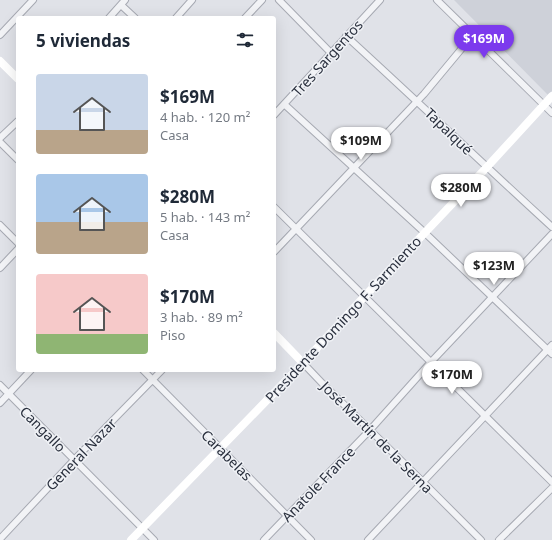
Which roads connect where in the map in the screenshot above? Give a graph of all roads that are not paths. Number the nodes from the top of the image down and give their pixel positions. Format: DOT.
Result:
graph roads {
  1 [pos="33,0"];
  2 [pos="192,0"];
  3 [pos="262,0"];
  4 [pos="279,0"];
  5 [pos="380,0"];
  6 [pos="437,0"];
  7 [pos="123,2"];
  8 [pos="18,16"];
  9 [pos="111,16"];
  10 [pos="134,16"];
  11 [pos="178,16"];
  12 [pos="247,16"];
  13 [pos="16,18"];
  14 [pos="0,35"];
  15 [pos="473,35"];
  16 [pos="346,36"];
  17 [pos="331,53"];
  18 [pos="0,61"];
  19 [pos="16,77"];
  20 [pos="552,96"];
  21 [pos="417,101"];
  22 [pos="284,104"];
  23 [pos="544,105"];
  24 [pos="276,113"];
  25 [pos="552,113"];
  26 [pos="16,123"];
  27 [pos="0,138"];
  28 [pos="0,142"];
  29 [pos="16,158"];
  30 [pos="354,167"];
  31 [pos="487,167"];
  32 [pos="276,209"];
  33 [pos="0,225"];
  34 [pos="552,227"];
  35 [pos="296,229"];
  36 [pos="424,232"];
  37 [pos="552,234"];
  38 [pos="16,241"];
  39 [pos="276,250"];
  40 [pos="16,251"];
  41 [pos="0,268"];
  42 [pos="364,297"];
  43 [pos="493,297"];
  44 [pos="276,335"];
  45 [pos="551,350"];
  46 [pos="431,362"];
  47 [pos="303,363"];
  48 [pos="29,372"];
  49 [pos="145,372"];
  50 [pos="160,372"];
  51 [pos="153,380"];
  52 [pos="0,385"];
  53 [pos="8,394"];
  54 [pos="0,403"];
  55 [pos="486,416"];
  56 [pos="370,430"];
  57 [pos="221,448"];
  58 [pos="74,460"];
  59 [pos="423,482"];
  60 [pos="552,482"];
  61 [pos="552,488"];
  62 [pos="287,515"];
  63 [pos="142,528"];
  64 [pos="0,539"];
  65 [pos="131,540"];
  66 [pos="154,540"];
  67 [pos="264,540"];
  68 [pos="311,540"];
  69 [pos="368,540"];
  70 [pos="481,540"];
  71 [pos="499,540"];
  1 -- 8 [label="street"];
  2 -- 11 [label="street"];
  3 -- 12 [label="street"];
  4 -- 17 [label="street"];
  5 -- 16 [label="street, Tres Sargentos"];
  6 -- 15 [label="street"];
  7 -- 9 [label="street"];
  7 -- 10 [label="street"];
  13 -- 14 [label="street"];
  15 -- 21 [label="street"];
  15 -- 23 [label="street"];
  16 -- 17 [label="street, Tres Sargentos"];
  16 -- 21 [label="street, Tapalqué"];
  17 -- 22 [label="street, Tres Sargentos"];
  18 -- 19 [label="street"];
  20 -- 23 [label="street, Presidente Domingo F. Sarmiento"];
  21 -- 30 [label="street"];
  21 -- 31 [label="street, Tapalqué"];
  22 -- 24 [label="street, Tres Sargentos"];
  22 -- 30 [label="street"];
  23 -- 25 [label="street"];
  23 -- 31 [label="street, Presidente Domingo F. Sarmiento"];
  26 -- 27 [label="street"];
  28 -- 29 [label="street"];
  30 -- 35 [label="street"];
  30 -- 36 [label="street"];
  31 -- 34 [label="street, Tapalqué"];
  31 -- 36 [label="street, Presidente Domingo F. Sarmiento"];
  32 -- 35 [label="street"];
  33 -- 38 [label="street"];
  35 -- 39 [label="street"];
  35 -- 42 [label="street"];
  36 -- 42 [label="street, Presidente Domingo F. Sarmiento"];
  36 -- 43 [label="street"];
  37 -- 43 [label="street, Anatole France"];
  40 -- 41 [label="street"];
  42 -- 46 [label="street"];
  42 -- 47 [label="street, Presidente Domingo F. Sarmiento"];
  43 -- 45 [label="street"];
  43 -- 46 [label="street, Anatole France"];
  44 -- 47 [label="street, José Martín de la Serna"];
  45 -- 55 [label="street"];
  46 -- 55 [label="street"];
  46 -- 56 [label="street, Anatole France"];
  47 -- 56 [label="street, José Martín de la Serna"];
  47 -- 57 [label="street, Presidente Domingo F. Sarmiento"];
  48 -- 53 [label="street"];
  49 -- 51 [label="street, Carabelas"];
  50 -- 51 [label="street, General Nazar"];
  51 -- 57 [label="street, Carabelas"];
  51 -- 58 [label="street, General Nazar"];
  52 -- 53 [label="street, Cangallo"];
  53 -- 54 [label="street"];
  53 -- 58 [label="street, Cangallo"];
  55 -- 59 [label="street"];
  55 -- 60 [label="street"];
  56 -- 59 [label="street, José Martín de la Serna"];
  56 -- 62 [label="street, Anatole France"];
  57 -- 62 [label="street, Carabelas"];
  57 -- 63 [label="street, Presidente Domingo F. Sarmiento"];
  58 -- 63 [label="street, Cangallo"];
  58 -- 64 [label="street, General Nazar"];
  59 -- 69 [label="street"];
  59 -- 70 [label="street, José Martín de la Serna"];
  61 -- 71 [label="street"];
  62 -- 67 [label="street, Anatole France"];
  62 -- 68 [label="street, Carabelas"];
  63 -- 65 [label="street, Presidente Domingo F. Sarmiento"];
  63 -- 66 [label="street, Cangallo"];
}
